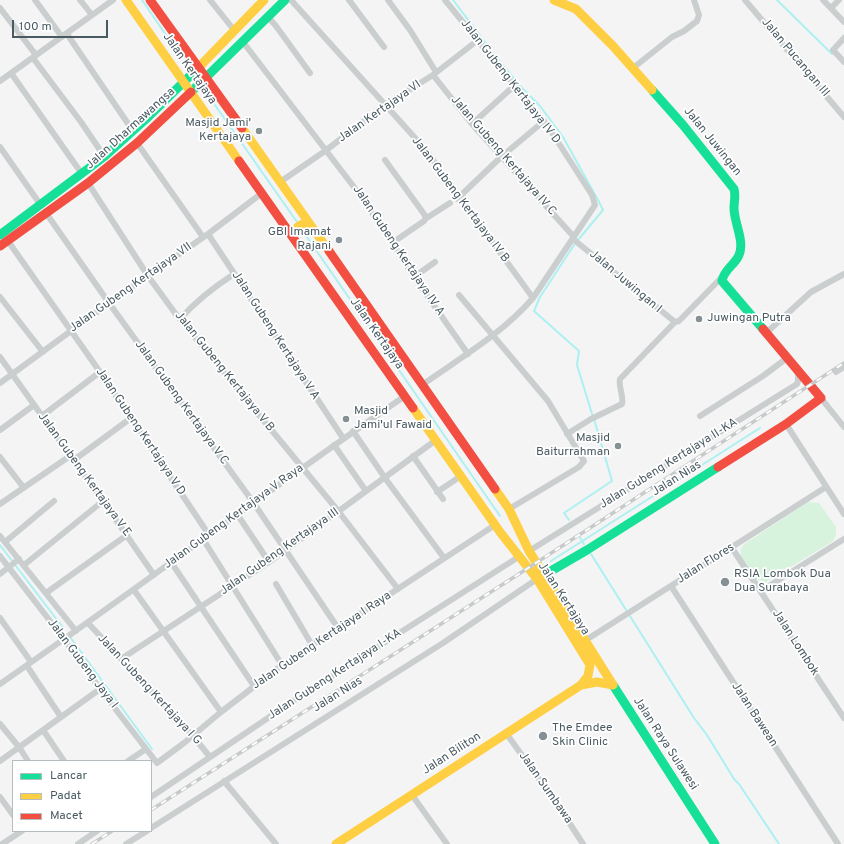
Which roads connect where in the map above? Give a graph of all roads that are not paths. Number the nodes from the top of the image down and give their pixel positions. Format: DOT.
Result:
graph roads {
  1 [pos="35,0"];
  2 [pos="80,0"];
  3 [pos="113,0"];
  4 [pos="126,0"];
  5 [pos="150,0"];
  6 [pos="210,0"];
  7 [pos="264,0"];
  8 [pos="285,0"];
  9 [pos="291,0"];
  10 [pos="349,0"];
  11 [pos="388,0"];
  12 [pos="445,0"];
  13 [pos="554,0"];
  14 [pos="694,0"];
  15 [pos="745,0"];
  16 [pos="823,0"];
  17 [pos="840,0"];
  18 [pos="0,8"];
  19 [pos="831,8"];
  20 [pos="92,16"];
  21 [pos="268,17"];
  22 [pos="844,22"];
  23 [pos="234,30"];
  24 [pos="65,35"];
  25 [pos="844,38"];
  26 [pos="478,40"];
  27 [pos="243,42"];
  28 [pos="384,47"];
  29 [pos="34,57"];
  30 [pos="844,62"];
  31 [pos="198,67"];
  32 [pos="633,68"];
  33 [pos="12,73"];
  34 [pos="310,73"];
  35 [pos="435,73"];
  36 [pos="1,79"];
  37 [pos="206,79"];
  38 [pos="184,82"];
  39 [pos="514,85"];
  40 [pos="191,92"];
  41 [pos="385,105"];
  42 [pos="844,117"];
  43 [pos="544,121"];
  44 [pos="472,124"];
  45 [pos="133,132"];
  46 [pos="137,143"];
  47 [pos="0,147"];
  48 [pos="325,151"];
  49 [pos="104,156"];
  50 [pos="501,157"];
  51 [pos="385,160"];
  52 [pos="82,174"];
  53 [pos="280,182"];
  54 [pos="88,183"];
  55 [pos="262,194"];
  56 [pos="458,198"];
  57 [pos="450,203"];
  58 [pos="40,204"];
  59 [pos="46,213"];
  60 [pos="425,219"];
  61 [pos="307,224"];
  62 [pos="1,231"];
  63 [pos="293,234"];
  64 [pos="205,235"];
  65 [pos="574,238"];
  66 [pos="8,241"];
  67 [pos="392,243"];
  68 [pos="0,246"];
  69 [pos="435,262"];
  70 [pos="234,274"];
  71 [pos="844,274"];
  72 [pos="148,276"];
  73 [pos="414,277"];
  74 [pos="722,277"];
  75 [pos="459,295"];
  76 [pos="0,297"];
  77 [pos="533,298"];
  78 [pos="109,303"];
  79 [pos="180,319"];
  80 [pos="677,322"];
  81 [pos="71,330"];
  82 [pos="765,334"];
  83 [pos="493,337"];
  84 [pos="43,352"];
  85 [pos="468,354"];
  86 [pos="0,357"];
  87 [pos="787,358"];
  88 [pos="844,367"];
  89 [pos="798,370"];
  90 [pos="100,372"];
  91 [pos="836,372"];
  92 [pos="13,374"];
  93 [pos="0,383"];
  94 [pos="422,385"];
  95 [pos="405,396"];
  96 [pos="821,398"];
  97 [pos="34,405"];
  98 [pos="42,416"];
  99 [pos="700,416"];
  100 [pos="131,418"];
  101 [pos="843,423"];
  102 [pos="786,424"];
  103 [pos="0,430"];
  104 [pos="354,431"];
  105 [pos="567,434"];
  106 [pos="343,438"];
  107 [pos="436,440"];
  108 [pos="334,445"];
  109 [pos="413,456"];
  110 [pos="0,457"];
  111 [pos="72,458"];
  112 [pos="302,468"];
  113 [pos="461,476"];
  114 [pos="385,478"];
  115 [pos="826,487"];
  116 [pos="24,488"];
  117 [pos="366,491"];
  118 [pos="438,492"];
  119 [pos="443,499"];
  120 [pos="54,501"];
  121 [pos="103,501"];
  122 [pos="253,502"];
  123 [pos="0,504"];
  124 [pos="511,508"];
  125 [pos="339,512"];
  126 [pos="237,514"];
  127 [pos="844,514"];
  128 [pos="515,521"];
  129 [pos="498,528"];
  130 [pos="209,534"];
  131 [pos="127,535"];
  132 [pos="0,536"];
  133 [pos="203,539"];
  134 [pos="844,539"];
  135 [pos="5,542"];
  136 [pos="732,548"];
  137 [pos="285,550"];
  138 [pos="530,551"];
  139 [pos="0,556"];
  140 [pos="520,556"];
  141 [pos="444,558"];
  142 [pos="171,562"];
  143 [pos="269,562"];
  144 [pos="14,564"];
  145 [pos="24,565"];
  146 [pos="0,574"];
  147 [pos="154,575"];
  148 [pos="540,577"];
  149 [pos="276,584"];
  150 [pos="233,586"];
  151 [pos="671,586"];
  152 [pos="398,589"];
  153 [pos="134,590"];
  154 [pos="761,591"];
  155 [pos="46,593"];
  156 [pos="200,607"];
  157 [pos="0,618"];
  158 [pos="88,623"];
  159 [pos="3,628"];
  160 [pos="338,628"];
  161 [pos="76,630"];
  162 [pos="164,631"];
  163 [pos="64,639"];
  164 [pos="586,640"];
  165 [pos="312,645"];
  166 [pos="121,660"];
  167 [pos="29,664"];
  168 [pos="282,665"];
  169 [pos="0,684"];
  170 [pos="581,685"];
  171 [pos="613,685"];
  172 [pos="254,686"];
  173 [pos="100,689"];
  174 [pos="221,712"];
  175 [pos="61,716"];
  176 [pos="844,718"];
  177 [pos="0,724"];
  178 [pos="44,730"];
  179 [pos="506,733"];
  180 [pos="193,736"];
  181 [pos="20,747"];
  182 [pos="146,749"];
  183 [pos="210,757"];
  184 [pos="27,760"];
  185 [pos="63,760"];
  186 [pos="130,760"];
  187 [pos="0,761"];
  188 [pos="155,761"];
  189 [pos="224,781"];
  190 [pos="412,795"];
  191 [pos="152,796"];
  192 [pos="0,797"];
  193 [pos="12,814"];
  194 [pos="152,827"];
  195 [pos="20,832"];
  196 [pos="96,832"];
  197 [pos="145,832"];
  198 [pos="2,844"];
  199 [pos="78,844"];
  200 [pos="126,844"];
  201 [pos="276,844"];
  202 [pos="336,844"];
  203 [pos="448,844"];
  204 [pos="583,844"];
  205 [pos="715,844"];
  206 [pos="838,844"];
  1 -- 24 [label="street"];
  2 -- 20 [label="street"];
  3 -- 20 [label="street"];
  4 -- 38 [label="main road, Jalan Kertajaya"];
  5 -- 31 [label="main road, Jalan Kertajaya"];
  6 -- 23 [label="street"];
  7 -- 23 [label="main road, Jalan Dharmawangsa"];
  8 -- 21 [label="main road, Jalan Dharmawangsa"];
  9 -- 41 [label="street, Jalan Gubeng Kertajaya IV B"];
  10 -- 28 [label="street"];
  11 -- 35 [label="street, Jalan Gubeng Kertajaya IV C"];
  12 -- 26 [label="street, Jalan Gubeng Kertajaya IV D"];
  13 -- 32 [label="main road, Jalan Juwingan"];
  14 -- 32 [label="street"];
  15 -- 42 [label="street, Jalan Pucangan III"];
  16 -- 19 [label="street"];
  17 -- 19 [label="street"];
  18 -- 29 [label="street"];
  19 -- 22 [label="street"];
  20 -- 24 [label="street"];
  21 -- 27 [label="main road, Jalan Dharmawangsa"];
  21 -- 34 [label="street"];
  23 -- 31 [label="main road, Jalan Dharmawangsa"];
  24 -- 29 [label="street"];
  24 -- 45 [label="street"];
  25 -- 30 [label="street"];
  26 -- 35 [label="street, Jalan Kertajaya VI"];
  26 -- 39 [label="street, Jalan Gubeng Kertajaya IV D"];
  27 -- 37 [label="main road, Jalan Dharmawangsa"];
  27 -- 48 [label="street, Jalan Gubeng Kertajaya IV A"];
  29 -- 33 [label="street"];
  29 -- 49 [label="street"];
  31 -- 37 [label="main road, Jalan Kertajaya"];
  31 -- 38 [label="main road, Jalan Dharmawangsa"];
  32 -- 74 [label="main road, Jalan Juwingan"];
  33 -- 36 [label="street"];
  33 -- 52 [label="street"];
  35 -- 41 [label="street, Jalan Kertajaya VI"];
  35 -- 44 [label="street, Jalan Gubeng Kertajaya IV C"];
  37 -- 40 [label="main road, Jalan Dharmawangsa"];
  37 -- 53 [label="main road, Jalan Kertajaya"];
  38 -- 40 [label="main road, Jalan Kertajaya"];
  38 -- 45 [label="main road, Jalan Dharmawangsa"];
  39 -- 43 [label="street, Jalan Gubeng Kertajaya IV D"];
  39 -- 44 [label="street"];
  40 -- 46 [label="main road, Jalan Dharmawangsa"];
  40 -- 55 [label="main road, Jalan Kertajaya"];
  41 -- 48 [label="street, Jalan Kertajaya VI"];
  41 -- 56 [label="street, Jalan Gubeng Kertajaya IV B"];
  43 -- 50 [label="street"];
  43 -- 65 [label="street, Jalan Gubeng Kertajaya IV D"];
  44 -- 50 [label="street, Jalan Gubeng Kertajaya IV C"];
  45 -- 49 [label="main road, Jalan Dharmawangsa"];
  46 -- 54 [label="main road, Jalan Dharmawangsa"];
  46 -- 64 [label="street, Jalan Gubeng Kertajaya V A"];
  47 -- 58 [label="street"];
  48 -- 53 [label="street, Jalan Kertajaya VI"];
  48 -- 67 [label="street, Jalan Gubeng Kertajaya IV A"];
  49 -- 52 [label="main road, Jalan Dharmawangsa"];
  50 -- 56 [label="street"];
  50 -- 65 [label="street, Jalan Gubeng Kertajaya IV C"];
  51 -- 60 [label="street"];
  52 -- 58 [label="main road, Jalan Dharmawangsa"];
  53 -- 61 [label="main road, Jalan Kertajaya"];
  54 -- 59 [label="main road, Jalan Dharmawangsa"];
  54 -- 72 [label="street, Jalan Gubeng Kertajaya V B"];
  55 -- 63 [label="main road, Jalan Kertajaya"];
  55 -- 64 [label="street, Jalan Gubeng Kertajaya VII"];
  56 -- 77 [label="street, Jalan Gubeng Kertajaya IV B"];
  57 -- 60 [label="street"];
  58 -- 62 [label="main road, Jalan Dharmawangsa"];
  59 -- 66 [label="main road, Jalan Dharmawangsa"];
  59 -- 78 [label="street, Jalan Gubeng Kertajaya V C"];
  60 -- 67 [label="street"];
  61 -- 63 [label="main road"];
  61 -- 94 [label="main road, Jalan Kertajaya"];
  63 -- 95 [label="main road, Jalan Kertajaya"];
  64 -- 70 [label="street, Jalan Gubeng Kertajaya V A"];
  64 -- 72 [label="street, Jalan Gubeng Kertajaya VII"];
  65 -- 77 [label="street"];
  65 -- 80 [label="street, Jalan Juwingan I"];
  66 -- 68 [label="main road, Jalan Dharmawangsa"];
  66 -- 81 [label="street, Jalan Gubeng Kertajaya V D"];
  67 -- 73 [label="street, Jalan Gubeng Kertajaya IV A"];
  69 -- 73 [label="street"];
  70 -- 79 [label="street"];
  70 -- 106 [label="street, Jalan Gubeng Kertajaya V A"];
  71 -- 82 [label="street"];
  72 -- 78 [label="street, Jalan Gubeng Kertajaya VII"];
  72 -- 79 [label="street, Jalan Gubeng Kertajaya V B"];
  73 -- 85 [label="street, Jalan Gubeng Kertajaya IV A"];
  74 -- 80 [label="street"];
  74 -- 82 [label="main road"];
  75 -- 83 [label="street"];
  76 -- 84 [label="street"];
  77 -- 83 [label="street"];
  78 -- 81 [label="street, Jalan Gubeng Kertajaya VII"];
  78 -- 122 [label="street, Jalan Gubeng Kertajaya V C"];
  79 -- 112 [label="street, Jalan Gubeng Kertajaya V B"];
  80 -- 105 [label="street"];
  81 -- 84 [label="street, Jalan Gubeng Kertajaya VII"];
  81 -- 90 [label="street, Jalan Gubeng Kertajaya V D"];
  82 -- 87 [label="main road"];
  83 -- 85 [label="street"];
  83 -- 105 [label="street"];
  84 -- 92 [label="street, Jalan Gubeng Kertajaya VII"];
  85 -- 94 [label="street"];
  86 -- 92 [label="street, Jalan Gubeng Kertajaya V E"];
  87 -- 89 [label="main road"];
  87 -- 99 [label="street"];
  88 -- 91 [label="street"];
  89 -- 96 [label="main road"];
  89 -- 138 [label="street, Jalan Gubeng Kertajaya II-KA"];
  90 -- 98 [label="street"];
  90 -- 100 [label="street, Jalan Gubeng Kertajaya V D"];
  92 -- 93 [label="street, Jalan Gubeng Kertajaya VII"];
  92 -- 97 [label="street, Jalan Gubeng Kertajaya V E"];
  94 -- 124 [label="main road, Jalan Kertajaya"];
  95 -- 104 [label="street, Jalan Gubeng Kertajaya V Raya"];
  95 -- 107 [label="main road, Jalan Kertajaya"];
  96 -- 101 [label="street"];
  96 -- 102 [label="main road, Jalan Nias"];
  97 -- 98 [label="street, Jalan Gubeng Kertajaya V E"];
  97 -- 103 [label="street"];
  98 -- 111 [label="street, Jalan Gubeng Kertajaya V E"];
  100 -- 111 [label="street"];
  100 -- 130 [label="street, Jalan Gubeng Kertajaya V D"];
  102 -- 115 [label="street"];
  102 -- 148 [label="main road, Jalan Nias"];
  104 -- 106 [label="street, Jalan Gubeng Kertajaya V Raya"];
  104 -- 114 [label="street"];
  105 -- 124 [label="street"];
  106 -- 108 [label="street, Jalan Gubeng Kertajaya V Raya"];
  107 -- 109 [label="street, Jalan Gubeng Kertajaya III"];
  107 -- 113 [label="main road, Jalan Kertajaya"];
  108 -- 112 [label="street, Jalan Gubeng Kertajaya V Raya"];
  108 -- 117 [label="street"];
  109 -- 114 [label="street, Jalan Gubeng Kertajaya III"];
  109 -- 118 [label="street"];
  110 -- 116 [label="street"];
  111 -- 116 [label="street"];
  111 -- 121 [label="street, Jalan Gubeng Kertajaya V E"];
  112 -- 122 [label="street, Jalan Gubeng Kertajaya V Raya"];
  112 -- 125 [label="street, Jalan Gubeng Kertajaya V B"];
  113 -- 118 [label="street"];
  113 -- 129 [label="main road, Jalan Kertajaya"];
  114 -- 117 [label="street, Jalan Gubeng Kertajaya III"];
  114 -- 141 [label="street"];
  115 -- 127 [label="street"];
  115 -- 136 [label="street, Jalan Flores"];
  116 -- 123 [label="street"];
  117 -- 125 [label="street, Jalan Gubeng Kertajaya III"];
  118 -- 119 [label="street"];
  120 -- 135 [label="street"];
  121 -- 131 [label="street, Jalan Gubeng Kertajaya V E"];
  121 -- 145 [label="street"];
  122 -- 126 [label="street, Jalan Gubeng Kertajaya V Raya"];
  122 -- 137 [label="street, Jalan Gubeng Kertajaya V C"];
  124 -- 128 [label="main road, Jalan Kertajaya"];
  125 -- 137 [label="street, Jalan Gubeng Kertajaya III"];
  125 -- 152 [label="street, Jalan Gubeng Kertajaya V B"];
  126 -- 130 [label="street, Jalan Gubeng Kertajaya V Raya"];
  126 -- 143 [label="street"];
  128 -- 129 [label="main road"];
  128 -- 138 [label="main road, Jalan Kertajaya"];
  129 -- 140 [label="main road, Jalan Kertajaya"];
  129 -- 141 [label="street, Jalan Gubeng Kertajaya I Raya"];
  130 -- 133 [label="street, Jalan Gubeng Kertajaya V Raya"];
  131 -- 147 [label="street, Jalan Gubeng Kertajaya V E"];
  131 -- 155 [label="street"];
  132 -- 135 [label="street"];
  133 -- 142 [label="street, Jalan Gubeng Kertajaya V Raya"];
  133 -- 150 [label="street"];
  134 -- 154 [label="street"];
  135 -- 144 [label="street"];
  136 -- 151 [label="street, Jalan Flores"];
  136 -- 154 [label="street, Jalan Lombok"];
  137 -- 143 [label="street, Jalan Gubeng Kertajaya III"];
  137 -- 160 [label="street, Jalan Gubeng Kertajaya V C"];
  138 -- 148 [label="main road, Jalan Kertajaya"];
  139 -- 144 [label="street"];
  140 -- 148 [label="main road, Jalan Kertajaya"];
  140 -- 183 [label="street, Jalan Gubeng Kertajaya I-KA"];
  141 -- 152 [label="street, Jalan Gubeng Kertajaya I Raya"];
  142 -- 147 [label="street, Jalan Gubeng Kertajaya V Raya"];
  142 -- 156 [label="street"];
  143 -- 150 [label="street, Jalan Gubeng Kertajaya III"];
  144 -- 145 [label="street"];
  144 -- 146 [label="street"];
  144 -- 163 [label="street, Jalan Gubeng Jaya I"];
  145 -- 155 [label="street"];
  147 -- 153 [label="street, Jalan Gubeng Kertajaya V Raya"];
  148 -- 164 [label="main road, Jalan Kertajaya"];
  148 -- 170 [label="main road, Jalan Kertajaya"];
  148 -- 189 [label="street, Jalan Nias"];
  149 -- 165 [label="street"];
  150 -- 156 [label="street, Jalan Gubeng Kertajaya III"];
  150 -- 168 [label="street"];
  151 -- 164 [label="street, Jalan Flores"];
  151 -- 206 [label="street, Jalan Bawean"];
  152 -- 160 [label="street, Jalan Gubeng Kertajaya I Raya"];
  153 -- 158 [label="street, Jalan Gubeng Kertajaya V Raya"];
  153 -- 162 [label="street"];
  154 -- 176 [label="street, Jalan Lombok"];
  155 -- 161 [label="street"];
  156 -- 162 [label="street, Jalan Gubeng Kertajaya III"];
  156 -- 172 [label="street"];
  157 -- 159 [label="street"];
  158 -- 161 [label="street, Jalan Gubeng Kertajaya V Raya"];
  158 -- 166 [label="street, Jalan Gubeng Kertajaya I G"];
  159 -- 167 [label="street"];
  160 -- 165 [label="street, Jalan Gubeng Kertajaya I Raya"];
  161 -- 163 [label="street, Jalan Gubeng Kertajaya V Raya"];
  162 -- 166 [label="street, Jalan Gubeng Kertajaya III"];
  162 -- 174 [label="street"];
  163 -- 167 [label="street, Jalan Gubeng Kertajaya V Raya"];
  163 -- 173 [label="street, Jalan Gubeng Jaya I"];
  164 -- 171 [label="main road, Jalan Kertajaya"];
  165 -- 168 [label="street, Jalan Gubeng Kertajaya I Raya"];
  166 -- 180 [label="street, Jalan Gubeng Kertajaya I G"];
  167 -- 169 [label="street, Jalan Gubeng Kertajaya V Raya"];
  167 -- 175 [label="street"];
  168 -- 172 [label="street, Jalan Gubeng Kertajaya I Raya"];
  170 -- 171 [label="main road"];
  170 -- 179 [label="main road, Jalan Biliton"];
  171 -- 205 [label="main road, Jalan Raya Sulawesi"];
  172 -- 174 [label="street, Jalan Gubeng Kertajaya I Raya"];
  173 -- 175 [label="street"];
  173 -- 182 [label="street, Jalan Gubeng Jaya I"];
  174 -- 180 [label="street, Jalan Gubeng Kertajaya I Raya"];
  175 -- 178 [label="street"];
  177 -- 181 [label="street"];
  178 -- 181 [label="street"];
  178 -- 185 [label="street"];
  179 -- 190 [label="main road, Jalan Biliton"];
  179 -- 204 [label="street, Jalan Sumbawa"];
  180 -- 183 [label="street, Jalan Gubeng Kertajaya I G"];
  180 -- 188 [label="street, Jalan Gubeng Kertajaya I Raya"];
  181 -- 184 [label="street"];
  181 -- 187 [label="street"];
  182 -- 186 [label="street"];
  182 -- 188 [label="street, Jalan Gubeng Jaya I"];
  183 -- 191 [label="street, Jalan Gubeng Kertajaya I-KA"];
  189 -- 194 [label="street, Jalan Nias"];
  189 -- 201 [label="street"];
  190 -- 202 [label="main road, Jalan Biliton"];
  190 -- 203 [label="street"];
  192 -- 193 [label="street"];
  195 -- 198 [label="street"];
  196 -- 199 [label="street"];
  197 -- 200 [label="street"];
}
